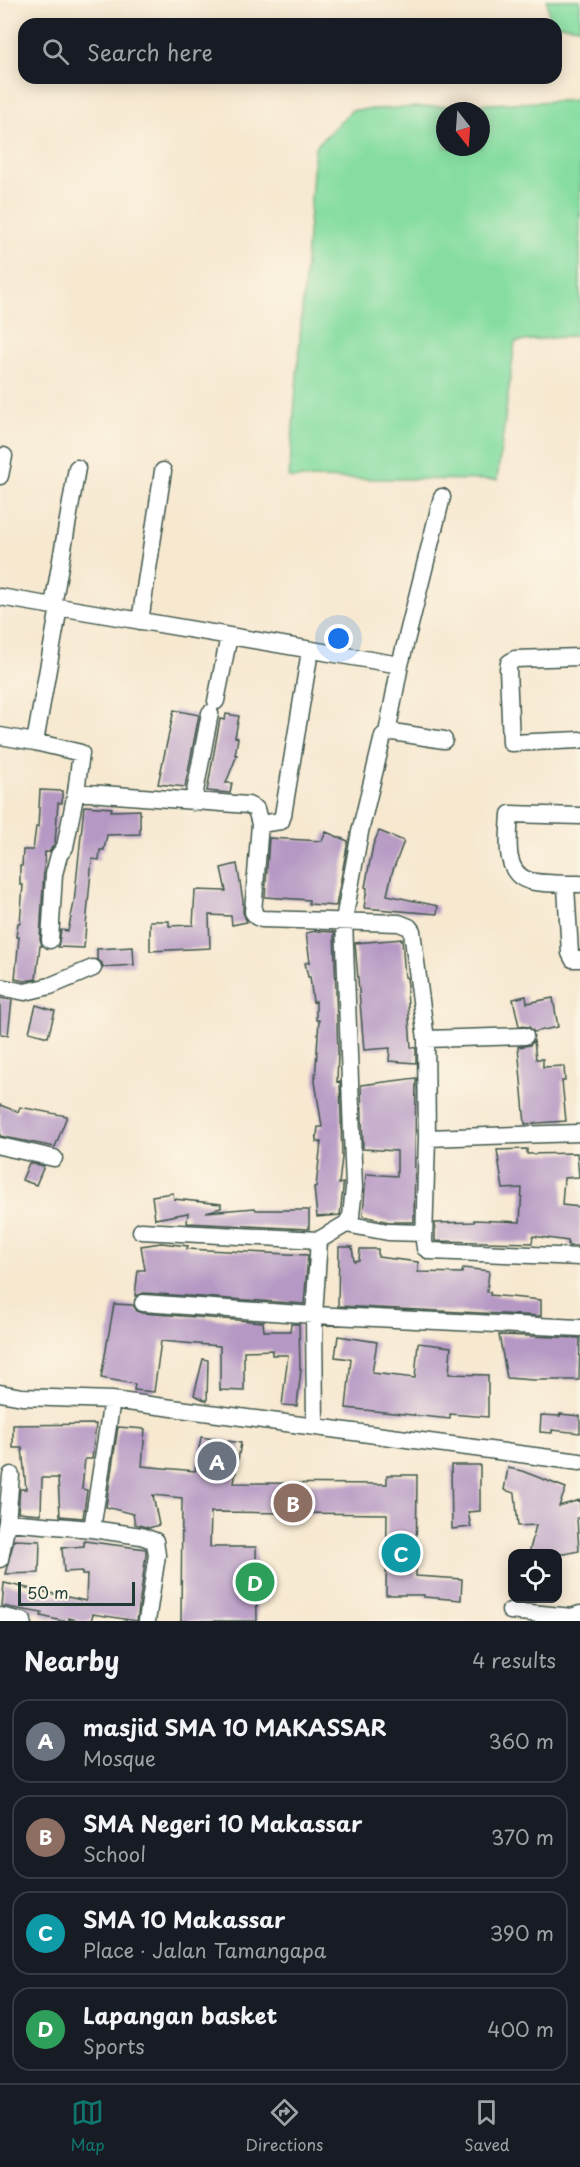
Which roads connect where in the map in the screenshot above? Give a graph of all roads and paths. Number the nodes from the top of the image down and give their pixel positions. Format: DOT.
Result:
graph roads {
  1 [pos="4,456"];
  2 [pos="77,468"];
  3 [pos="163,471"];
  4 [pos="0,476"];
  5 [pos="442,497"];
  6 [pos="0,597"];
  7 [pos="56,607"];
  8 [pos="140,621"];
  9 [pos="229,636"];
  10 [pos="310,651"];
  11 [pos="580,657"];
  12 [pos="400,665"];
  13 [pos="387,733"];
  14 [pos="0,736"];
  15 [pos="444,740"];
  16 [pos="580,740"];
  17 [pos="35,742"];
  18 [pos="76,792"];
  19 [pos="193,802"];
  20 [pos="580,816"];
  21 [pos="260,824"];
  22 [pos="574,884"];
  23 [pos="344,920"];
  24 [pos="50,940"];
  25 [pos="580,959"];
  26 [pos="93,968"];
  27 [pos="0,987"];
  28 [pos="525,1036"];
  29 [pos="426,1039"];
  30 [pos="580,1133"];
  31 [pos="427,1138"];
  32 [pos="0,1146"];
  33 [pos="54,1158"];
  34 [pos="346,1224"];
  35 [pos="141,1231"];
  36 [pos="424,1233"];
  37 [pos="319,1240"];
  38 [pos="580,1257"];
  39 [pos="143,1303"];
  40 [pos="314,1315"];
  41 [pos="580,1328"];
  42 [pos="0,1393"];
  43 [pos="112,1400"];
  44 [pos="315,1427"];
  45 [pos="580,1462"];
  46 [pos="11,1475"];
  47 [pos="7,1522"];
  48 [pos="92,1529"];
  49 [pos="0,1559"];
  50 [pos="510,1611"];
  51 [pos="580,1614"];
  52 [pos="0,1616"];
  53 [pos="22,1621"];
  54 [pos="147,1621"];
  1 -- 4 [label="street"];
  2 -- 7 [label="street"];
  3 -- 8 [label="street"];
  5 -- 12 [label="street"];
  6 -- 7 [label="street"];
  7 -- 8 [label="street"];
  7 -- 17 [label="street"];
  8 -- 9 [label="street"];
  9 -- 10 [label="street"];
  9 -- 19 [label="street"];
  10 -- 12 [label="street"];
  10 -- 21 [label="street"];
  11 -- 16 [label="street"];
  12 -- 13 [label="street"];
  13 -- 15 [label="street"];
  13 -- 23 [label="street"];
  14 -- 17 [label="street"];
  17 -- 18 [label="street"];
  18 -- 19 [label="street"];
  18 -- 24 [label="street"];
  19 -- 21 [label="street"];
  20 -- 22 [label="street"];
  21 -- 23 [label="street"];
  22 -- 25 [label="street"];
  23 -- 29 [label="street"];
  23 -- 34 [label="street"];
  26 -- 27 [label="street"];
  28 -- 29 [label="street"];
  29 -- 31 [label="street"];
  30 -- 31 [label="street"];
  31 -- 36 [label="street"];
  32 -- 33 [label="street"];
  34 -- 36 [label="street"];
  34 -- 37 [label="street"];
  35 -- 37 [label="street"];
  36 -- 38 [label="street"];
  37 -- 40 [label="street"];
  39 -- 40 [label="street"];
  40 -- 41 [label="street"];
  40 -- 44 [label="street"];
  42 -- 43 [label="street"];
  43 -- 44 [label="street"];
  43 -- 48 [label="street"];
  44 -- 45 [label="street"];
  46 -- 47 [label="street"];
  47 -- 48 [label="street"];
  47 -- 49 [label="street"];
  48 -- 54 [label="street"];
  50 -- 51 [label="street"];
  52 -- 53 [label="street"];
}
